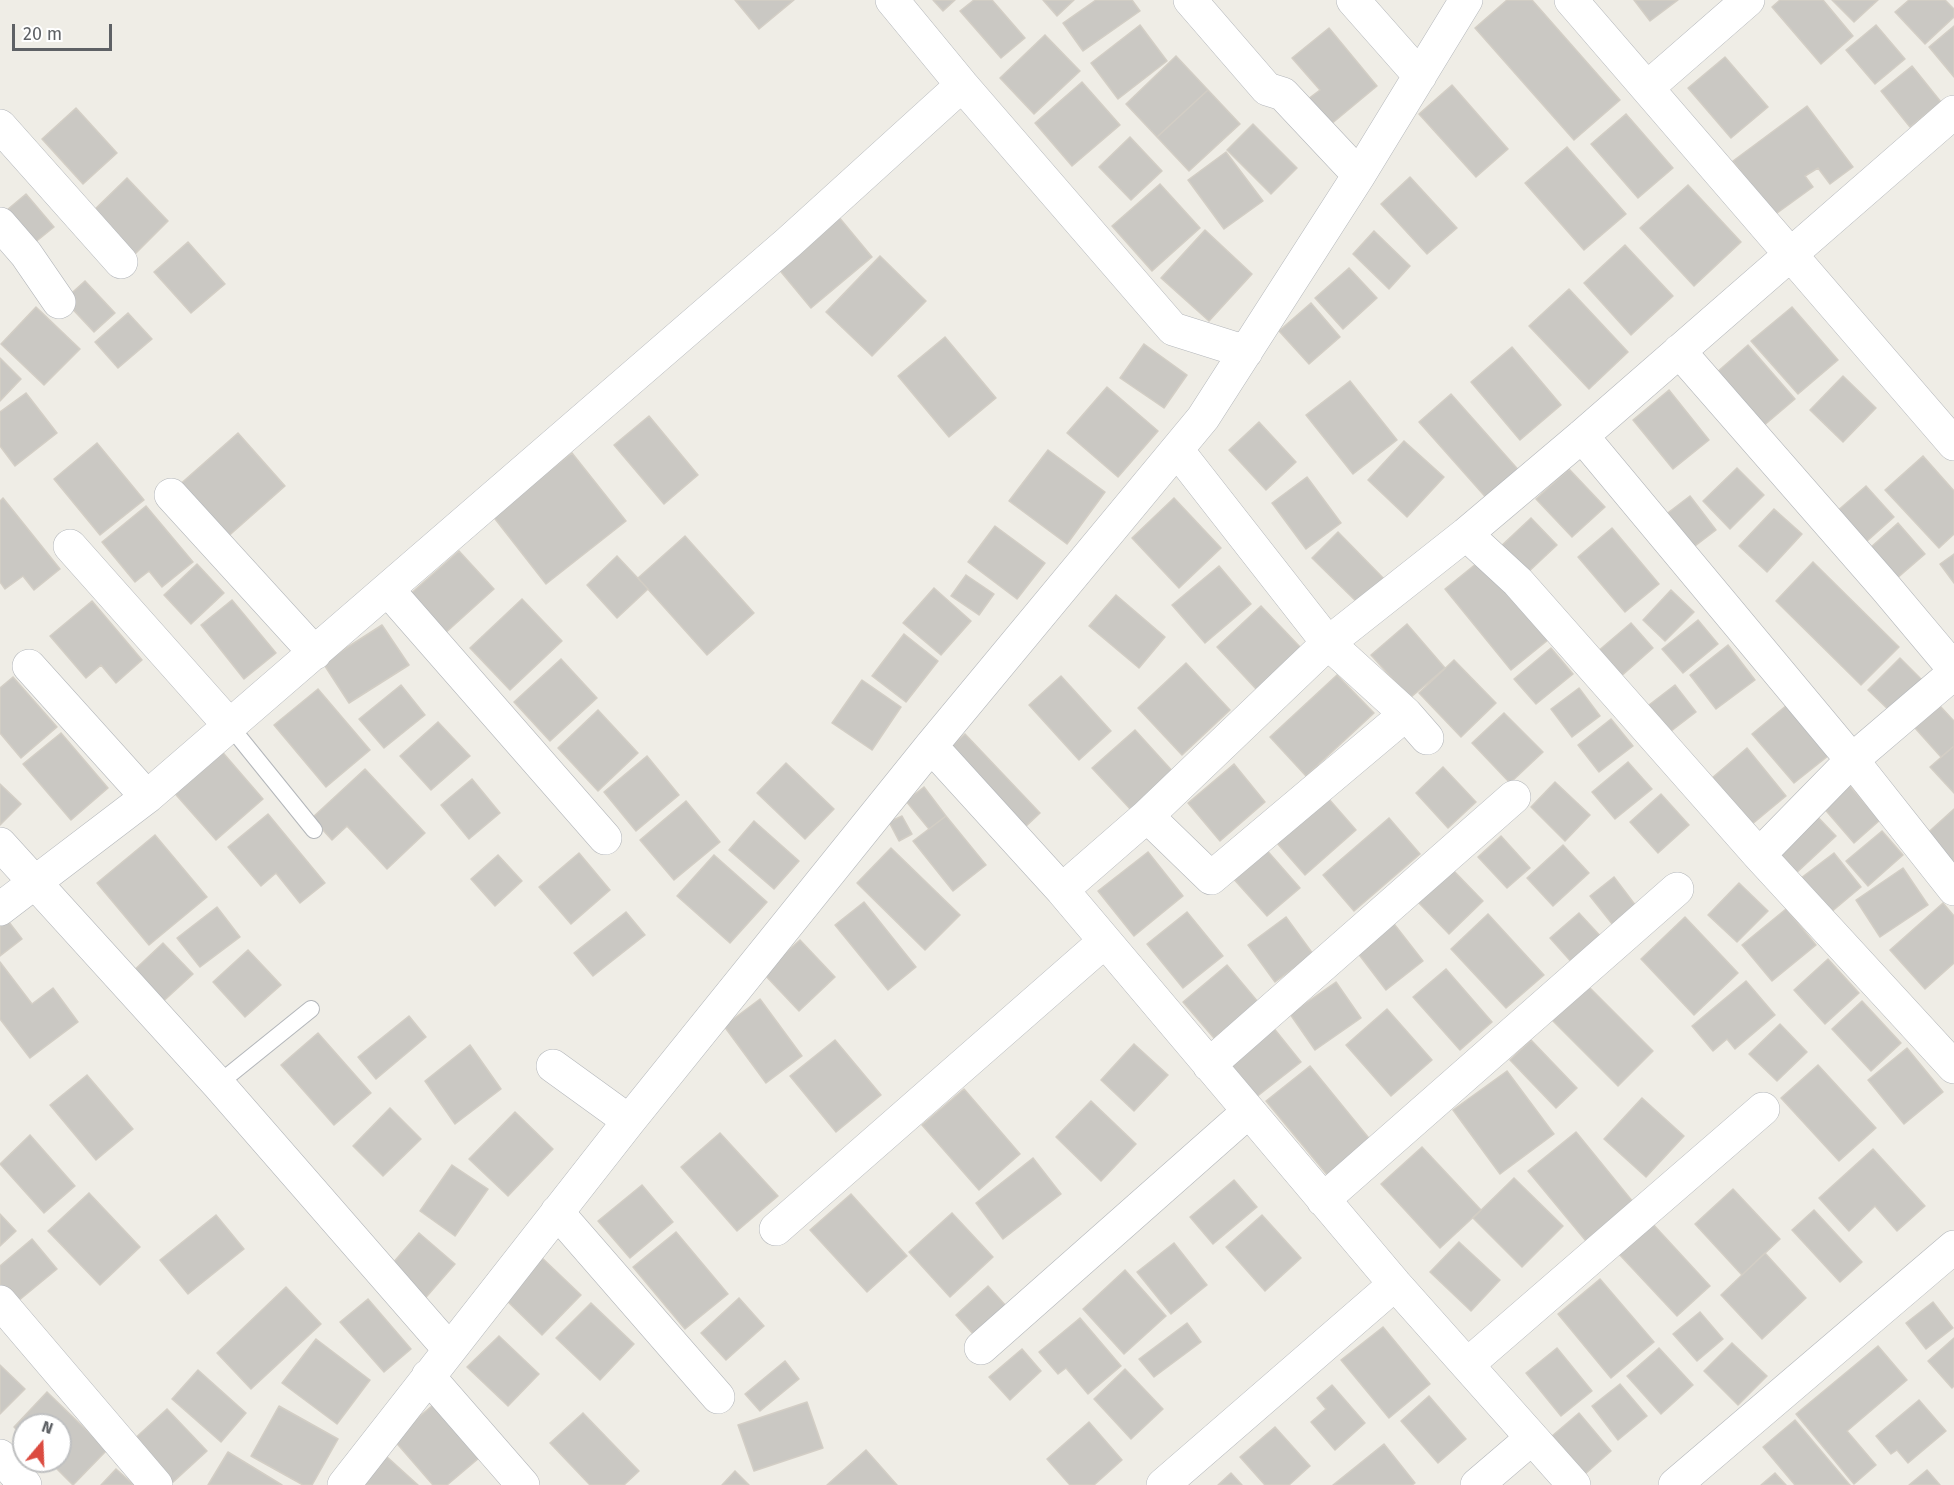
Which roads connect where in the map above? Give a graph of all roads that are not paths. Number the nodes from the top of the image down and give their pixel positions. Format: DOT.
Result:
graph roads {
  1 [pos="892,0"];
  2 [pos="1190,0"];
  3 [pos="1353,0"];
  4 [pos="1466,0"];
  5 [pos="1570,0"];
  6 [pos="1748,0"];
  7 [pos="1420,76"];
  8 [pos="962,85"];
  9 [pos="1647,88"];
  10 [pos="1954,112"];
  11 [pos="0,126"];
  12 [pos="1359,176"];
  13 [pos="0,224"];
  14 [pos="1791,253"];
  15 [pos="121,262"];
  16 [pos="59,302"];
  17 [pos="1679,351"];
  18 [pos="1246,352"];
  19 [pos="1582,436"];
  20 [pos="1954,444"];
  21 [pos="1177,450"];
  22 [pos="171,495"];
  23 [pos="1466,534"];
  24 [pos="70,546"];
  25 [pos="388,590"];
  26 [pos="1328,643"];
  27 [pos="315,653"];
  28 [pos="29,666"];
  29 [pos="1954,671"];
  30 [pos="230,726"];
  31 [pos="931,746"];
  32 [pos="1852,760"];
  33 [pos="1514,796"];
  34 [pos="147,797"];
  35 [pos="1148,816"];
  36 [pos="314,830"];
  37 [pos="605,838"];
  38 [pos="0,844"];
  39 [pos="1759,855"];
  40 [pos="34,883"];
  41 [pos="1677,889"];
  42 [pos="1954,889"];
  43 [pos="1062,890"];
  44 [pos="0,909"];
  45 [pos="1105,941"];
  46 [pos="311,1010"];
  47 [pos="1209,1065"];
  48 [pos="553,1066"];
  49 [pos="1954,1067"];
  50 [pos="218,1084"];
  51 [pos="1763,1109"];
  52 [pos="1248,1112"];
  53 [pos="629,1121"];
  54 [pos="1323,1200"];
  55 [pos="557,1212"];
  56 [pos="776,1229"];
  57 [pos="1954,1247"];
  58 [pos="1395,1284"];
  59 [pos="0,1302"];
  60 [pos="981,1348"];
  61 [pos="449,1349"];
  62 [pos="1467,1365"];
  63 [pos="428,1376"];
  64 [pos="718,1397"];
  65 [pos="1532,1438"];
  66 [pos="0,1456"];
  67 [pos="25,1485"];
  68 [pos="156,1485"];
  69 [pos="344,1485"];
  70 [pos="523,1485"];
  71 [pos="1163,1485"];
  72 [pos="1477,1485"];
  73 [pos="1574,1485"];
  74 [pos="1675,1485"];
  1 -- 8 [label="street"];
  2 -- 12 [label="street"];
  3 -- 7 [label="street"];
  4 -- 7 [label="street"];
  5 -- 9 [label="street"];
  6 -- 9 [label="street"];
  7 -- 12 [label="street"];
  8 -- 18 [label="street"];
  8 -- 25 [label="street"];
  9 -- 14 [label="street"];
  10 -- 14 [label="street"];
  11 -- 15 [label="street"];
  12 -- 18 [label="street"];
  13 -- 16 [label="street"];
  14 -- 17 [label="street"];
  14 -- 20 [label="street"];
  17 -- 19 [label="street"];
  17 -- 29 [label="street"];
  18 -- 21 [label="street"];
  19 -- 23 [label="street"];
  19 -- 32 [label="street"];
  21 -- 26 [label="street"];
  21 -- 31 [label="street"];
  22 -- 27 [label="street"];
  23 -- 26 [label="street"];
  23 -- 39 [label="street"];
  24 -- 30 [label="street"];
  25 -- 27 [label="street"];
  25 -- 37 [label="street"];
  26 -- 35 [label="street"];
  26 -- 35 [label="street"];
  27 -- 30 [label="street"];
  28 -- 34 [label="street"];
  29 -- 32 [label="street"];
  30 -- 34 [label="street"];
  30 -- 36 [label="lane"];
  31 -- 43 [label="street"];
  31 -- 53 [label="street"];
  32 -- 39 [label="street"];
  32 -- 42 [label="street"];
  33 -- 47 [label="street"];
  34 -- 40 [label="street"];
  35 -- 43 [label="street"];
  38 -- 40 [label="street"];
  39 -- 49 [label="street"];
  40 -- 44 [label="street"];
  40 -- 50 [label="street"];
  41 -- 54 [label="street"];
  43 -- 45 [label="street"];
  45 -- 47 [label="street"];
  45 -- 56 [label="street"];
  46 -- 50 [label="lane"];
  47 -- 52 [label="street"];
  48 -- 53 [label="street"];
  50 -- 61 [label="street"];
  51 -- 62 [label="street"];
  52 -- 54 [label="street"];
  52 -- 60 [label="street"];
  53 -- 55 [label="street"];
  54 -- 58 [label="street"];
  55 -- 61 [label="street"];
  55 -- 64 [label="street"];
  57 -- 74 [label="street"];
  58 -- 62 [label="street"];
  58 -- 71 [label="street"];
  59 -- 68 [label="street"];
  61 -- 63 [label="street"];
  62 -- 65 [label="street"];
  63 -- 69 [label="street"];
  63 -- 70 [label="street"];
  65 -- 72 [label="street"];
  65 -- 73 [label="street"];
  66 -- 67 [label="street"];
}
